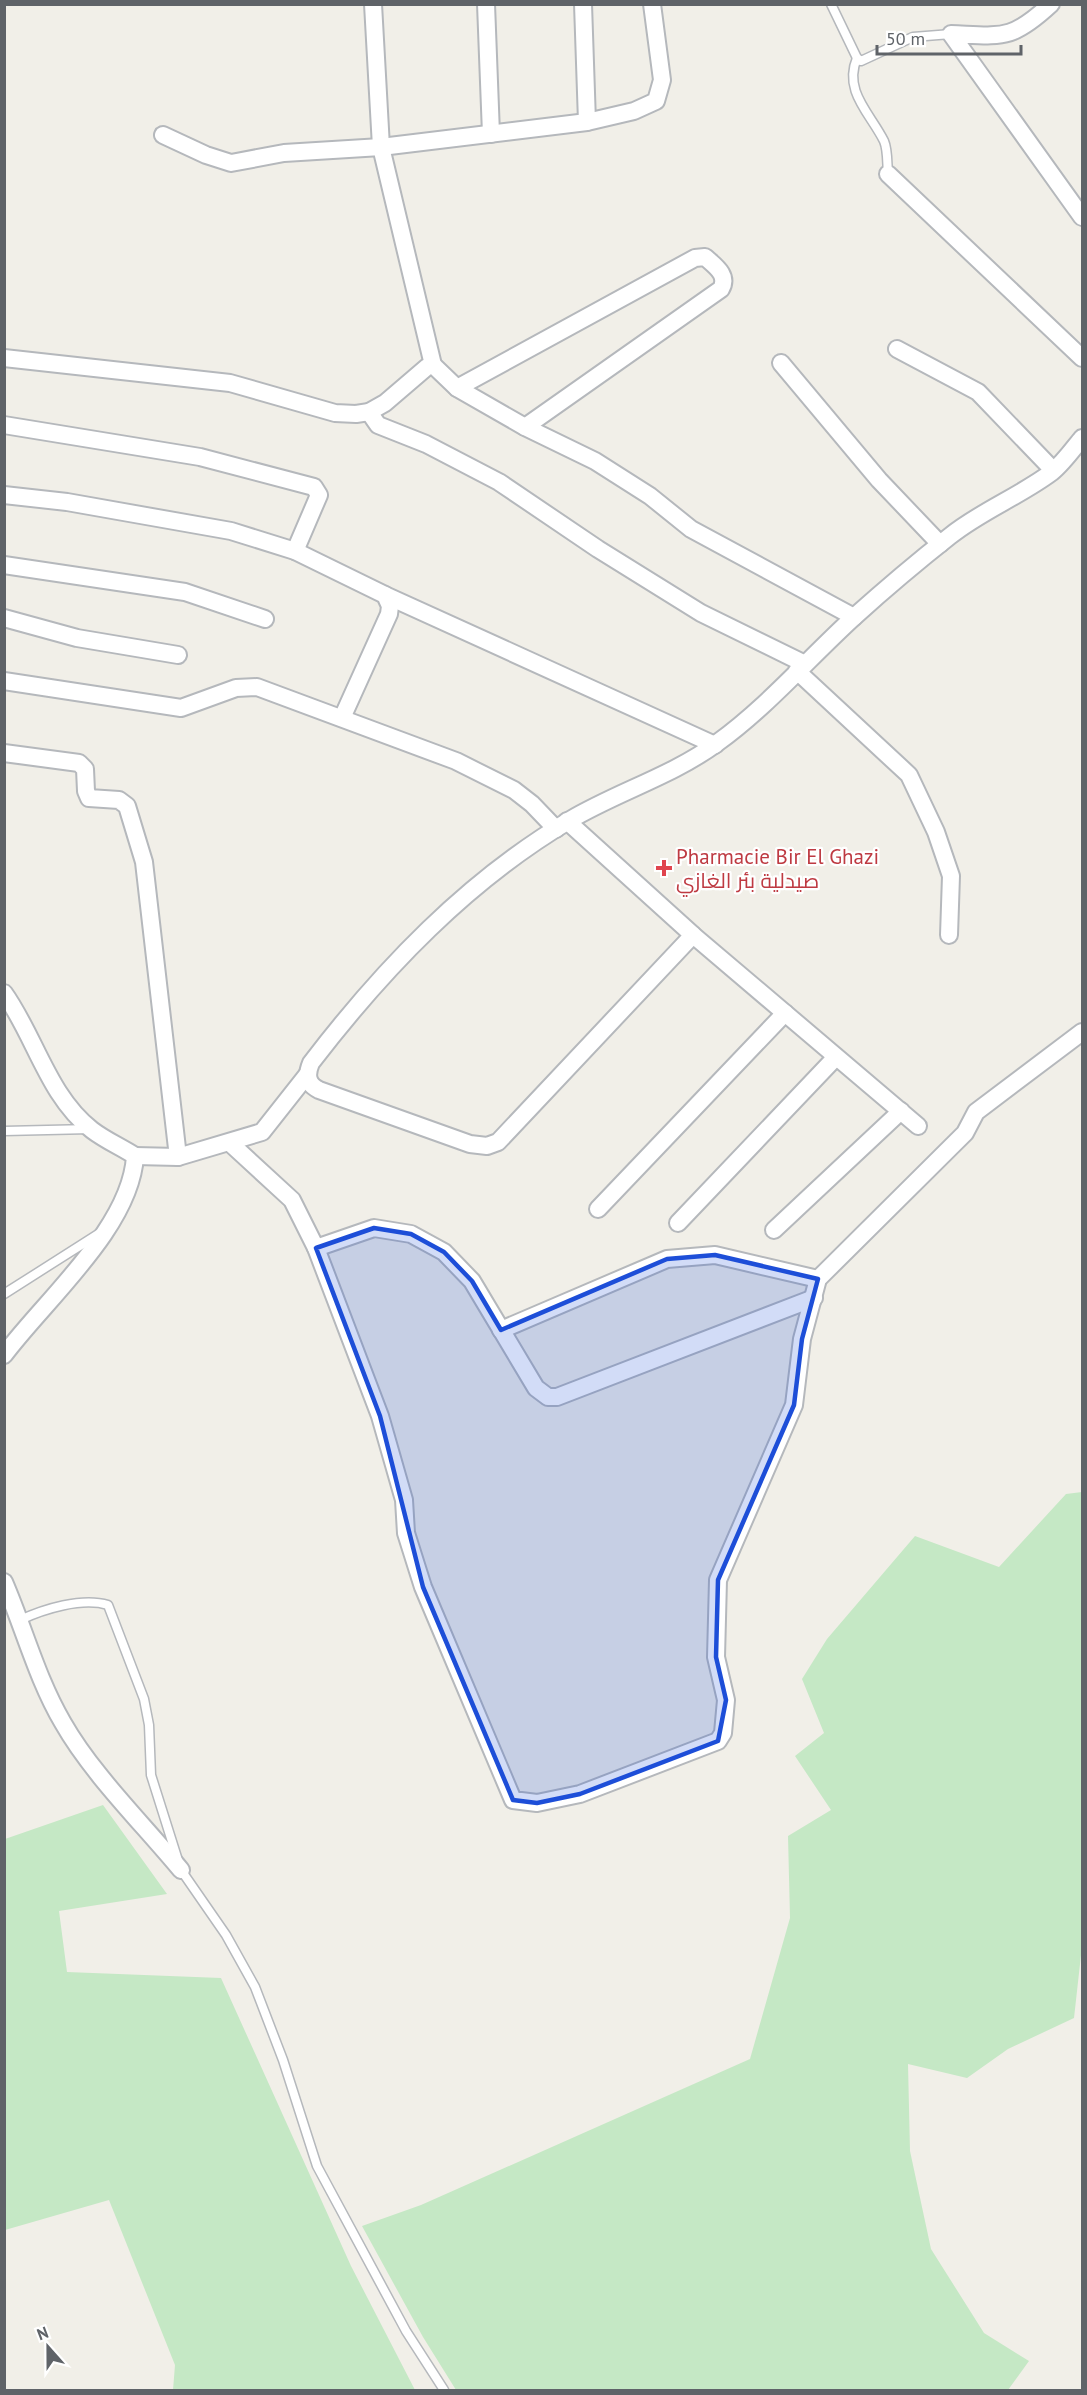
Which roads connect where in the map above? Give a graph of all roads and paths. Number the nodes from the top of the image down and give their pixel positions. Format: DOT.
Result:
graph roads {
  1 [pos="373,4"];
  2 [pos="486,4"];
  3 [pos="582,4"];
  4 [pos="652,4"];
  5 [pos="831,4"];
  6 [pos="1051,4"];
  7 [pos="951,34"];
  8 [pos="856,58"];
  9 [pos="587,122"];
  10 [pos="491,134"];
  11 [pos="163,135"];
  12 [pos="381,147"];
  13 [pos="888,174"];
  14 [pos="1083,217"];
  15 [pos="897,349"];
  16 [pos="4,358"];
  17 [pos="1083,358"];
  18 [pos="781,363"];
  19 [pos="434,365"];
  20 [pos="457,388"];
  21 [pos="369,412"];
  22 [pos="4,425"];
  23 [pos="525,427"];
  24 [pos="1083,438"];
  25 [pos="1053,470"];
  26 [pos="4,495"];
  27 [pos="940,544"];
  28 [pos="295,551"];
  29 [pos="4,565"];
  30 [pos="385,595"];
  31 [pos="854,617"];
  32 [pos="4,618"];
  33 [pos="265,619"];
  34 [pos="178,655"];
  35 [pos="801,668"];
  36 [pos="4,681"];
  37 [pos="342,718"];
  38 [pos="715,745"];
  39 [pos="4,753"];
  40 [pos="562,825"];
  41 [pos="693,935"];
  42 [pos="949,935"];
  43 [pos="4,993"];
  44 [pos="785,1013"];
  45 [pos="1083,1032"];
  46 [pos="837,1057"];
  47 [pos="307,1075"];
  48 [pos="901,1112"];
  49 [pos="918,1126"];
  50 [pos="91,1129"];
  51 [pos="4,1131"];
  52 [pos="231,1143"];
  53 [pos="135,1156"];
  54 [pos="178,1157"];
  55 [pos="598,1209"];
  56 [pos="678,1222"];
  57 [pos="106,1230"];
  58 [pos="774,1230"];
  59 [pos="316,1248"];
  60 [pos="818,1279"];
  61 [pos="4,1294"];
  62 [pos="814,1298"];
  63 [pos="501,1330"];
  64 [pos="4,1355"];
  65 [pos="4,1582"];
  66 [pos="20,1620"];
  67 [pos="181,1870"];
  68 [pos="444,2391"];
  1 -- 12 [label="street"];
  2 -- 10 [label="street"];
  3 -- 9 [label="street"];
  4 -- 9 [label="street"];
  5 -- 8 [label="lane"];
  6 -- 7 [label="street"];
  7 -- 8 [label="lane"];
  7 -- 14 [label="street"];
  8 -- 13 [label="lane"];
  9 -- 10 [label="street"];
  10 -- 12 [label="street"];
  11 -- 12 [label="street"];
  12 -- 19 [label="street"];
  13 -- 17 [label="street"];
  15 -- 25 [label="street"];
  16 -- 21 [label="street"];
  18 -- 27 [label="street"];
  19 -- 20 [label="street"];
  19 -- 21 [label="street"];
  20 -- 23 [label="street"];
  20 -- 23 [label="street"];
  21 -- 35 [label="street"];
  22 -- 28 [label="street"];
  23 -- 31 [label="street"];
  24 -- 25 [label="street"];
  25 -- 27 [label="street"];
  26 -- 28 [label="street"];
  27 -- 31 [label="street"];
  28 -- 30 [label="street"];
  29 -- 33 [label="street"];
  30 -- 37 [label="street"];
  30 -- 38 [label="street"];
  31 -- 35 [label="street"];
  32 -- 34 [label="street"];
  35 -- 38 [label="street"];
  35 -- 42 [label="street"];
  36 -- 37 [label="street"];
  37 -- 40 [label="street"];
  38 -- 40 [label="street"];
  39 -- 54 [label="street"];
  40 -- 41 [label="street"];
  40 -- 47 [label="street"];
  41 -- 44 [label="street"];
  41 -- 47 [label="street"];
  43 -- 50 [label="street"];
  44 -- 46 [label="street"];
  44 -- 55 [label="street"];
  45 -- 60 [label="street"];
  46 -- 48 [label="street"];
  46 -- 56 [label="street"];
  47 -- 52 [label="street"];
  48 -- 49 [label="street"];
  48 -- 58 [label="street"];
  50 -- 51 [label="lane"];
  50 -- 53 [label="street"];
  52 -- 54 [label="street"];
  52 -- 59 [label="street"];
  53 -- 54 [label="street"];
  53 -- 57 [label="street"];
  57 -- 61 [label="lane"];
  57 -- 64 [label="street"];
  59 -- 62 [label="street"];
  59 -- 63 [label="street"];
  60 -- 62 [label="street"];
  60 -- 63 [label="street"];
  62 -- 63 [label="street"];
  65 -- 66 [label="street"];
  66 -- 67 [label="street"];
  66 -- 67 [label="lane"];
  67 -- 68 [label="lane"];
}
